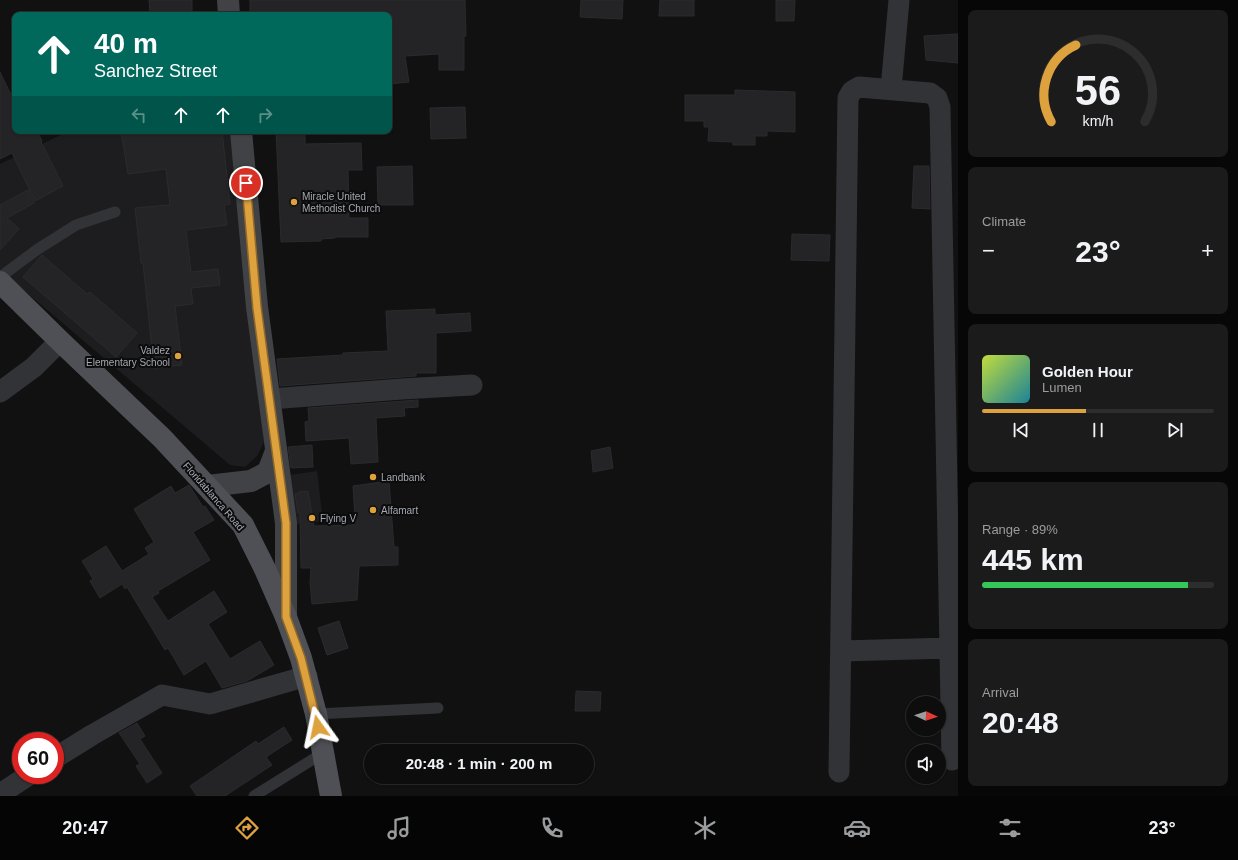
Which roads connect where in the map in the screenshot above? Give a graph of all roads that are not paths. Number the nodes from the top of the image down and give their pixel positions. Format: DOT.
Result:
graph roads {
  1 [pos="228,0"];
  2 [pos="899,0"];
  3 [pos="229,12"];
  4 [pos="891,89"];
  5 [pos="240,134"];
  6 [pos="115,212"];
  7 [pos="0,277"];
  8 [pos="0,282"];
  9 [pos="60,341"];
  10 [pos="472,385"];
  11 [pos="0,392"];
  12 [pos="270,399"];
  13 [pos="276,451"];
  14 [pos="207,486"];
  15 [pos="286,617"];
  16 [pos="950,648"];
  17 [pos="841,651"];
  18 [pos="307,676"];
  19 [pos="438,708"];
  20 [pos="316,714"];
  21 [pos="64,752"];
  22 [pos="323,753"];
  23 [pos="952,760"];
  24 [pos="839,772"];
  25 [pos="15,784"];
  26 [pos="0,794"];
  27 [pos="254,796"];
  28 [pos="331,796"];
  1 -- 3 [label="street"];
  2 -- 4 [label="street"];
  4 -- 16 [label="street"];
  4 -- 17 [label="street"];
  5 -- 12 [label="street"];
  6 -- 7 [label="lane"];
  8 -- 9 [label="main road, Floridablanca Road"];
  9 -- 11 [label="street"];
  9 -- 14 [label="main road, Floridablanca Road"];
  10 -- 12 [label="street"];
  12 -- 13 [label="street"];
  13 -- 14 [label="street"];
  13 -- 15 [label="street"];
  14 -- 15 [label="main road, Floridablanca Road"];
  15 -- 18 [label="main road, Floridablanca Road"];
  16 -- 17 [label="street"];
  16 -- 23 [label="street"];
  17 -- 24 [label="street"];
  18 -- 20 [label="main road, Floridablanca Road"];
  18 -- 21 [label="street"];
  19 -- 20 [label="lane"];
  20 -- 22 [label="main road, Floridablanca Road"];
  22 -- 27 [label="lane"];
  22 -- 28 [label="main road, Floridablanca Road"];
  25 -- 26 [label="street"];
}
